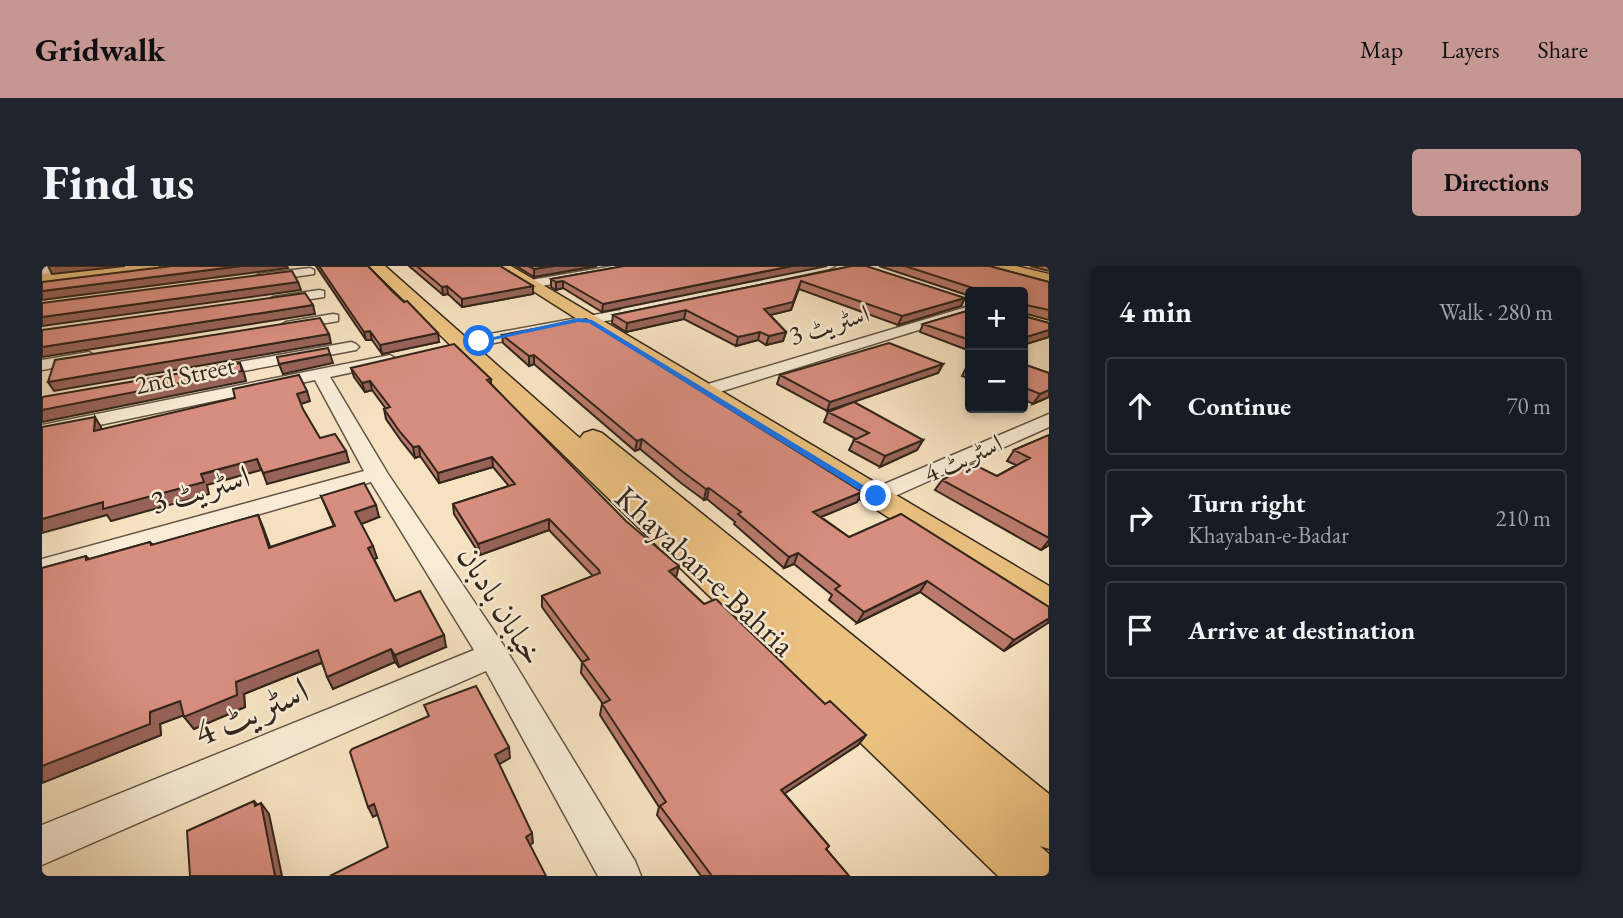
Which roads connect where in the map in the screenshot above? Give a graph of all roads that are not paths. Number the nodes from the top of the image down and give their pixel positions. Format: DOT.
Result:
graph roads {
  1 [pos="48,266"];
  2 [pos="153,266"];
  3 [pos="501,266"];
  4 [pos="633,266"];
  5 [pos="859,266"];
  6 [pos="872,266"];
  7 [pos="1007,266"];
  8 [pos="836,267"];
  9 [pos="990,267"];
  10 [pos="172,268"];
  11 [pos="309,269"];
  12 [pos="393,274"];
  13 [pos="529,277"];
  14 [pos="42,280"];
  15 [pos="243,280"];
  16 [pos="1049,282"];
  17 [pos="319,295"];
  18 [pos="965,295"];
  19 [pos="965,300"];
  20 [pos="253,304"];
  21 [pos="965,312"];
  22 [pos="1028,315"];
  23 [pos="589,318"];
  24 [pos="1028,321"];
  25 [pos="1049,321"];
  26 [pos="1049,327"];
  27 [pos="267,329"];
  28 [pos="342,333"];
  29 [pos="459,345"];
  30 [pos="108,354"];
  31 [pos="412,355"];
  32 [pos="42,365"];
  33 [pos="363,365"];
  34 [pos="320,374"];
  35 [pos="190,375"];
  36 [pos="711,389"];
  37 [pos="1049,420"];
  38 [pos="42,431"];
  39 [pos="377,474"];
  40 [pos="883,493"];
  41 [pos="42,568"];
  42 [pos="1049,586"];
  43 [pos="1049,603"];
  44 [pos="493,655"];
  45 [pos="1049,825"];
  46 [pos="42,845"];
  47 [pos="1022,872"];
  48 [pos="620,876"];
  1 -- 14 [label="street"];
  2 -- 14 [label="main road"];
  3 -- 13 [label="main road"];
  4 -- 13 [label="street"];
  5 -- 19 [label="street"];
  6 -- 18 [label="street"];
  7 -- 16 [label="street"];
  8 -- 23 [label="street"];
  9 -- 16 [label="main road"];
  10 -- 14 [label="main road"];
  11 -- 15 [label="street"];
  11 -- 17 [label="street"];
  12 -- 29 [label="main road, Khayaban-e-Bahria"];
  13 -- 23 [label="main road"];
  17 -- 20 [label="street"];
  17 -- 28 [label="street"];
  21 -- 36 [label="street, اسٹریٹ 3"];
  22 -- 25 [label="street"];
  23 -- 29 [label="street"];
  23 -- 36 [label="main road"];
  24 -- 26 [label="street"];
  27 -- 28 [label="street"];
  28 -- 33 [label="street"];
  28 -- 35 [label="street"];
  29 -- 45 [label="main road, Khayaban-e-Bahria"];
  29 -- 47 [label="main road, Khayaban-e-Bahria"];
  30 -- 32 [label="street"];
  31 -- 33 [label="street, 2nd Street"];
  33 -- 34 [label="street, 2nd Street"];
  34 -- 38 [label="street, 2nd Street"];
  34 -- 39 [label="street, خیابان بادبان"];
  36 -- 40 [label="main road"];
  37 -- 40 [label="street, اسٹریٹ 4"];
  39 -- 41 [label="street, اسٹریٹ 3"];
  39 -- 44 [label="street, خیابان بادبان"];
  40 -- 42 [label="main road"];
  40 -- 43 [label="main road"];
  44 -- 46 [label="street, اسٹریٹ 4"];
  44 -- 48 [label="street, خیابان بادبان"];
}
